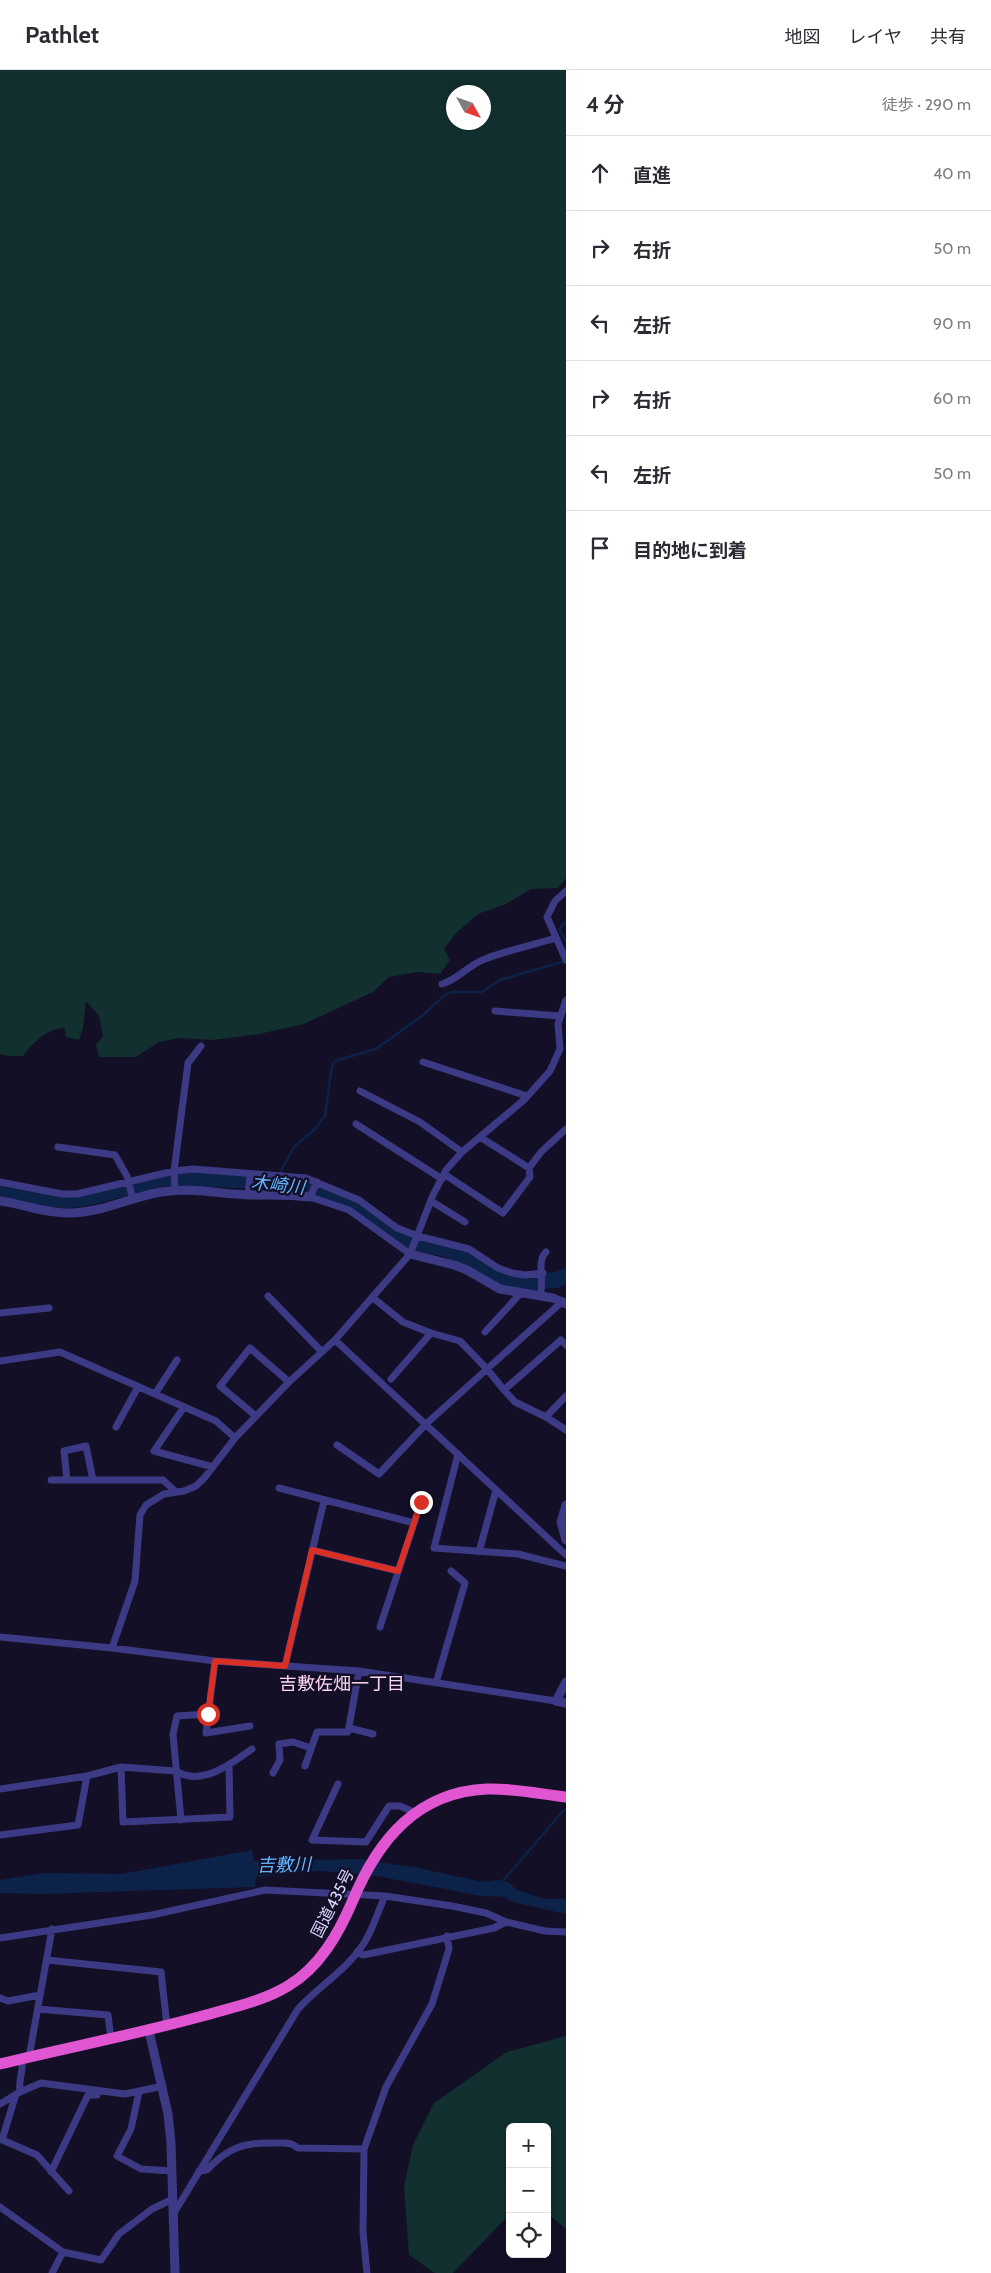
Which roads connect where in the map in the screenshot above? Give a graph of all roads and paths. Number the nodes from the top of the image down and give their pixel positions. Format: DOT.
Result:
graph roads {
  1 [pos="566,891"];
  2 [pos="556,938"];
  3 [pos="566,960"];
  4 [pos="442,984"];
  5 [pos="566,1000"];
  6 [pos="495,1011"];
  7 [pos="560,1016"];
  8 [pos="201,1046"];
  9 [pos="422,1062"];
  10 [pos="360,1091"];
  11 [pos="527,1096"];
  12 [pos="356,1124"];
  13 [pos="566,1129"];
  14 [pos="480,1137"];
  15 [pos="58,1147"];
  16 [pos="462,1152"];
  17 [pos="529,1168"];
  18 [pos="174,1171"];
  19 [pos="250,1174"];
  20 [pos="443,1177"];
  21 [pos="127,1181"];
  22 [pos="0,1182"];
  23 [pos="316,1182"];
  24 [pos="175,1190"];
  25 [pos="248,1195"];
  26 [pos="310,1198"];
  27 [pos="133,1200"];
  28 [pos="0,1201"];
  29 [pos="431,1201"];
  30 [pos="465,1222"];
  31 [pos="418,1236"];
  32 [pos="546,1252"];
  33 [pos="410,1254"];
  34 [pos="543,1274"];
  35 [pos="520,1294"];
  36 [pos="268,1296"];
  37 [pos="540,1296"];
  38 [pos="372,1297"];
  39 [pos="564,1303"];
  40 [pos="49,1308"];
  41 [pos="0,1313"];
  42 [pos="485,1332"];
  43 [pos="431,1333"];
  44 [pos="336,1340"];
  45 [pos="564,1340"];
  46 [pos="322,1352"];
  47 [pos="177,1360"];
  48 [pos="0,1361"];
  49 [pos="487,1369"];
  50 [pos="391,1379"];
  51 [pos="289,1382"];
  52 [pos="138,1387"];
  53 [pos="504,1390"];
  54 [pos="155,1394"];
  55 [pos="566,1396"];
  56 [pos="184,1407"];
  57 [pos="256,1416"];
  58 [pos="546,1417"];
  59 [pos="426,1424"];
  60 [pos="116,1427"];
  61 [pos="566,1430"];
  62 [pos="235,1438"];
  63 [pos="337,1445"];
  64 [pos="458,1454"];
  65 [pos="213,1467"];
  66 [pos="51,1480"];
  67 [pos="66,1480"];
  68 [pos="93,1480"];
  69 [pos="279,1488"];
  70 [pos="496,1490"];
  71 [pos="176,1492"];
  72 [pos="324,1500"];
  73 [pos="421,1502"];
  74 [pos="566,1505"];
  75 [pos="414,1522"];
  76 [pos="566,1540"];
  77 [pos="312,1550"];
  78 [pos="479,1552"];
  79 [pos="566,1554"];
  80 [pos="566,1566"];
  81 [pos="398,1571"];
  82 [pos="451,1571"];
  83 [pos="380,1627"];
  84 [pos="0,1638"];
  85 [pos="112,1648"];
  86 [pos="215,1661"];
  87 [pos="285,1666"];
  88 [pos="359,1671"];
  89 [pos="566,1682"];
  90 [pos="436,1683"];
  91 [pos="556,1701"];
  92 [pos="566,1703"];
  93 [pos="208,1714"];
  94 [pos="250,1726"];
  95 [pos="349,1728"];
  96 [pos="373,1734"];
  97 [pos="312,1748"];
  98 [pos="252,1750"];
  99 [pos="229,1766"];
  100 [pos="305,1766"];
  101 [pos="121,1767"];
  102 [pos="176,1771"];
  103 [pos="273,1773"];
  104 [pos="87,1776"];
  105 [pos="338,1784"];
  106 [pos="0,1789"];
  107 [pos="566,1797"];
  108 [pos="416,1813"];
  109 [pos="181,1820"];
  110 [pos="0,1835"];
  111 [pos="357,1891"];
  112 [pos="385,1896"];
  113 [pos="506,1922"];
  114 [pos="52,1929"];
  115 [pos="566,1932"];
  116 [pos="447,1936"];
  117 [pos="0,1938"];
  118 [pos="357,1952"];
  119 [pos="47,1960"];
  120 [pos="40,1995"];
  121 [pos="0,1998"];
  122 [pos="38,2009"];
  123 [pos="167,2026"];
  124 [pos="149,2031"];
  125 [pos="111,2039"];
  126 [pos="25,2058"];
  127 [pos="0,2064"];
  128 [pos="163,2086"];
  129 [pos="139,2092"];
  130 [pos="18,2093"];
  131 [pos="97,2095"];
  132 [pos="0,2104"];
  133 [pos="1,2140"];
  134 [pos="364,2148"];
  135 [pos="172,2171"];
  136 [pos="199,2171"];
  137 [pos="52,2172"];
  138 [pos="68,2191"];
  139 [pos="173,2199"];
  140 [pos="0,2207"];
  141 [pos="174,2213"];
  142 [pos="63,2252"];
  143 [pos="52,2273"];
  144 [pos="175,2273"];
  145 [pos="367,2273"];
  1 -- 2 [label="street"];
  2 -- 3 [label="street"];
  2 -- 4 [label="street"];
  5 -- 7 [label="street"];
  6 -- 7 [label="street"];
  7 -- 11 [label="street"];
  8 -- 18 [label="street"];
  9 -- 11 [label="street"];
  10 -- 16 [label="street"];
  11 -- 14 [label="street"];
  12 -- 20 [label="street"];
  13 -- 17 [label="street"];
  14 -- 16 [label="street"];
  14 -- 17 [label="street"];
  15 -- 21 [label="street"];
  16 -- 20 [label="street"];
  17 -- 20 [label="street"];
  18 -- 19 [label="street"];
  18 -- 21 [label="street"];
  18 -- 24 [label="street"];
  19 -- 23 [label="street"];
  19 -- 25 [label="street"];
  20 -- 29 [label="street"];
  21 -- 22 [label="street"];
  21 -- 27 [label="street"];
  23 -- 26 [label="street"];
  23 -- 31 [label="street"];
  24 -- 25 [label="street"];
  24 -- 27 [label="street"];
  25 -- 26 [label="street"];
  26 -- 33 [label="street"];
  27 -- 28 [label="street"];
  29 -- 30 [label="street"];
  29 -- 31 [label="street"];
  31 -- 33 [label="street"];
  31 -- 34 [label="street"];
  32 -- 34 [label="street"];
  33 -- 35 [label="street"];
  33 -- 38 [label="street"];
  34 -- 37 [label="street"];
  35 -- 37 [label="street"];
  35 -- 42 [label="street"];
  36 -- 46 [label="street"];
  37 -- 39 [label="street"];
  38 -- 43 [label="street"];
  38 -- 44 [label="street"];
  39 -- 49 [label="street"];
  40 -- 41 [label="street"];
  43 -- 49 [label="street"];
  43 -- 50 [label="street"];
  44 -- 46 [label="street"];
  44 -- 59 [label="street"];
  45 -- 53 [label="street"];
  46 -- 51 [label="street"];
  47 -- 54 [label="street"];
  48 -- 52 [label="street"];
  49 -- 53 [label="street"];
  49 -- 59 [label="street"];
  51 -- 57 [label="street"];
  51 -- 57 [label="street"];
  52 -- 54 [label="street"];
  52 -- 60 [label="street"];
  53 -- 58 [label="street"];
  54 -- 56 [label="street"];
  55 -- 58 [label="street"];
  56 -- 62 [label="street"];
  56 -- 65 [label="street"];
  57 -- 62 [label="street"];
  58 -- 61 [label="street"];
  59 -- 63 [label="street"];
  59 -- 64 [label="street"];
  62 -- 65 [label="street"];
  64 -- 70 [label="street"];
  64 -- 78 [label="street"];
  65 -- 71 [label="street"];
  66 -- 67 [label="street"];
  67 -- 68 [label="street"];
  67 -- 68 [label="street"];
  68 -- 71 [label="street"];
  69 -- 72 [label="street"];
  70 -- 78 [label="street"];
  70 -- 79 [label="street"];
  71 -- 85 [label="street"];
  72 -- 75 [label="street"];
  72 -- 77 [label="street"];
  73 -- 75 [label="street"];
  74 -- 76 [label="street"];
  75 -- 81 [label="street"];
  77 -- 81 [label="street"];
  77 -- 87 [label="street"];
  78 -- 80 [label="street"];
  81 -- 83 [label="street"];
  82 -- 90 [label="street"];
  84 -- 85 [label="street"];
  85 -- 86 [label="street"];
  86 -- 87 [label="street"];
  86 -- 93 [label="street"];
  87 -- 88 [label="street"];
  88 -- 90 [label="street"];
  88 -- 95 [label="street"];
  89 -- 91 [label="street"];
  90 -- 91 [label="street"];
  91 -- 92 [label="street"];
  93 -- 94 [label="street"];
  93 -- 102 [label="street"];
  95 -- 96 [label="street"];
  95 -- 97 [label="street"];
  97 -- 100 [label="street"];
  97 -- 103 [label="street"];
  98 -- 99 [label="street"];
  99 -- 102 [label="street"];
  99 -- 109 [label="street"];
  101 -- 102 [label="street"];
  101 -- 104 [label="street"];
  101 -- 109 [label="street"];
  102 -- 109 [label="street"];
  104 -- 106 [label="street"];
  104 -- 110 [label="street"];
  105 -- 108 [label="street"];
  107 -- 108 [label="highway, 国道435号"];
  108 -- 111 [label="highway, 国道435号"];
  111 -- 112 [label="street"];
  111 -- 114 [label="street"];
  111 -- 123 [label="highway, 国道435号"];
  112 -- 113 [label="street"];
  112 -- 118 [label="street"];
  113 -- 115 [label="street"];
  113 -- 116 [label="street"];
  114 -- 117 [label="street"];
  114 -- 119 [label="street"];
  116 -- 118 [label="street"];
  116 -- 134 [label="street"];
  118 -- 136 [label="street"];
  119 -- 120 [label="street"];
  119 -- 123 [label="street"];
  120 -- 121 [label="street"];
  120 -- 122 [label="street"];
  122 -- 125 [label="street"];
  122 -- 126 [label="street"];
  123 -- 124 [label="highway, 国道435号"];
  124 -- 125 [label="highway, 国道435号"];
  124 -- 128 [label="street"];
  125 -- 126 [label="highway, 国道435号"];
  126 -- 127 [label="highway, 国道435号"];
  126 -- 130 [label="street"];
  128 -- 129 [label="street"];
  128 -- 135 [label="street"];
  129 -- 130 [label="street"];
  129 -- 135 [label="street"];
  130 -- 132 [label="street"];
  130 -- 133 [label="street"];
  131 -- 137 [label="street"];
  133 -- 137 [label="street"];
  134 -- 136 [label="street"];
  134 -- 145 [label="street"];
  135 -- 139 [label="street"];
  136 -- 141 [label="street"];
  137 -- 138 [label="street"];
  139 -- 141 [label="street"];
  139 -- 142 [label="street"];
  140 -- 142 [label="street"];
  141 -- 144 [label="street"];
  142 -- 143 [label="street"];
}
